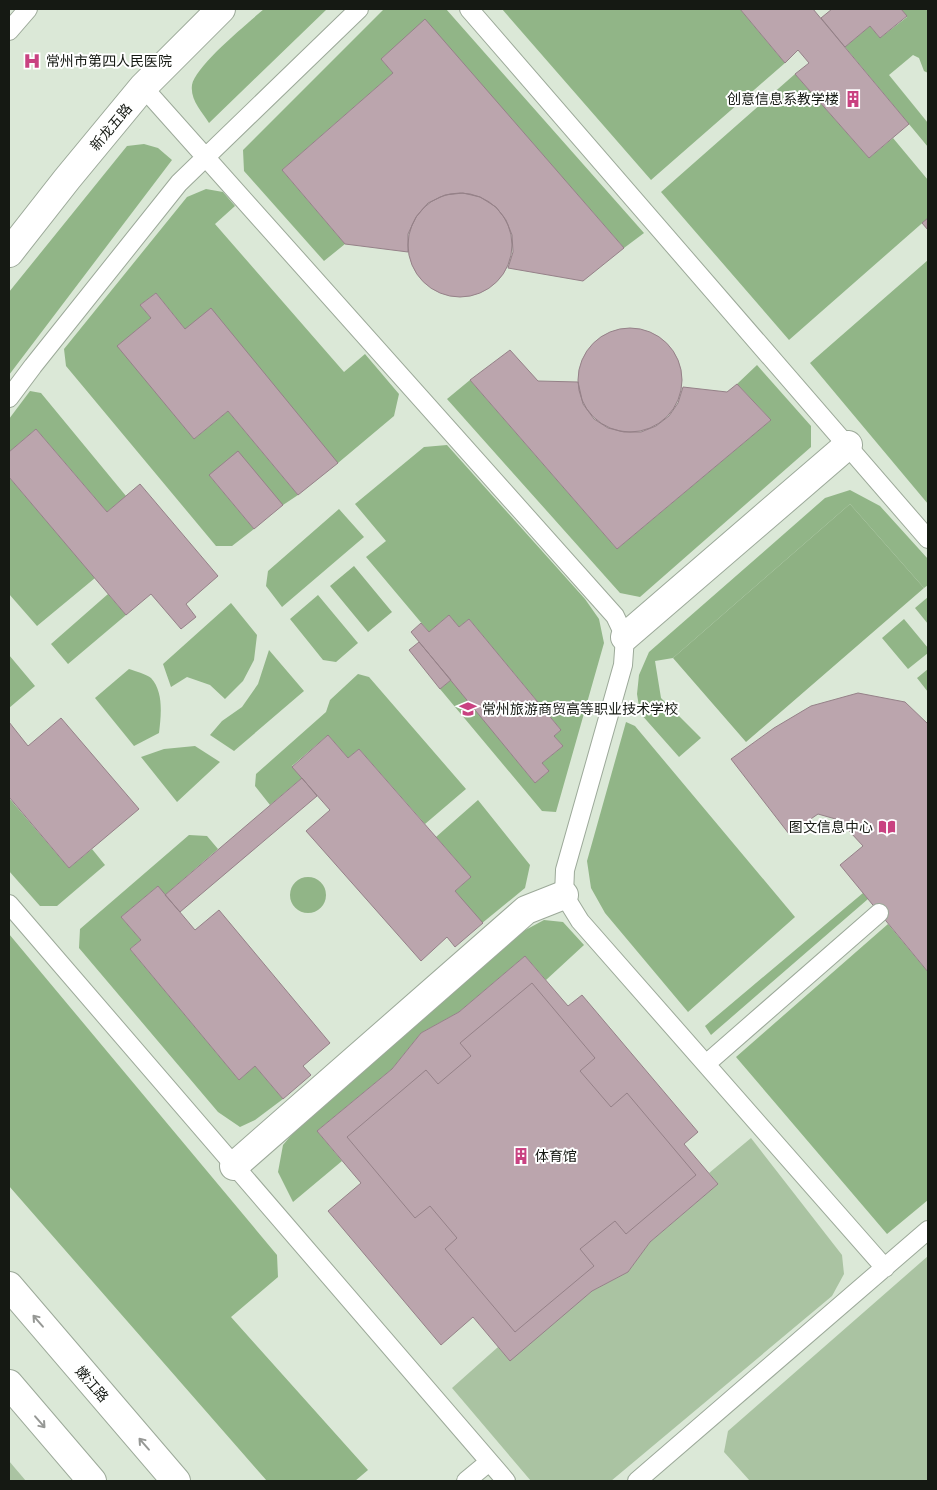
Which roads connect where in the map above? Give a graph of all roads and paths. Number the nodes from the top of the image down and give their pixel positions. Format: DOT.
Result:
graph roads {
  1 [pos="28,9"];
  2 [pos="222,9"];
  3 [pos="359,9"];
  4 [pos="469,9"];
  5 [pos="9,31"];
  6 [pos="143,87"];
  7 [pos="207,157"];
  8 [pos="9,253"];
  9 [pos="9,398"];
  10 [pos="848,445"];
  11 [pos="928,539"];
  12 [pos="625,637"];
  13 [pos="564,895"];
  14 [pos="9,904"];
  15 [pos="879,913"];
  16 [pos="706,1064"];
  17 [pos="234,1166"];
  18 [pos="928,1230"];
  19 [pos="885,1268"];
  20 [pos="9,1286"];
  21 [pos="9,1384"];
  22 [pos="489,1462"];
  23 [pos="92,1481"];
  24 [pos="176,1481"];
  25 [pos="466,1481"];
  26 [pos="506,1481"];
  27 [pos="637,1481"];
  1 -- 5 [label="lane"];
  2 -- 6 [label="street, 新龙五路"];
  3 -- 7 [label="lane"];
  4 -- 10 [label="lane"];
  6 -- 7 [label="lane"];
  6 -- 8 [label="street, 新龙五路"];
  7 -- 9 [label="lane"];
  7 -- 12 [label="lane"];
  10 -- 11 [label="lane"];
  10 -- 12 [label="street"];
  12 -- 13 [label="lane"];
  13 -- 16 [label="lane"];
  13 -- 17 [label="street"];
  14 -- 17 [label="lane"];
  15 -- 16 [label="lane"];
  16 -- 19 [label="lane"];
  17 -- 22 [label="lane"];
  18 -- 19 [label="lane"];
  19 -- 27 [label="lane"];
  24 -- 20 [label="street, 嫩江路, one-way"];
  21 -- 23 [label="street, one-way"];
  22 -- 25 [label="lane"];
  22 -- 26 [label="lane"];
}
